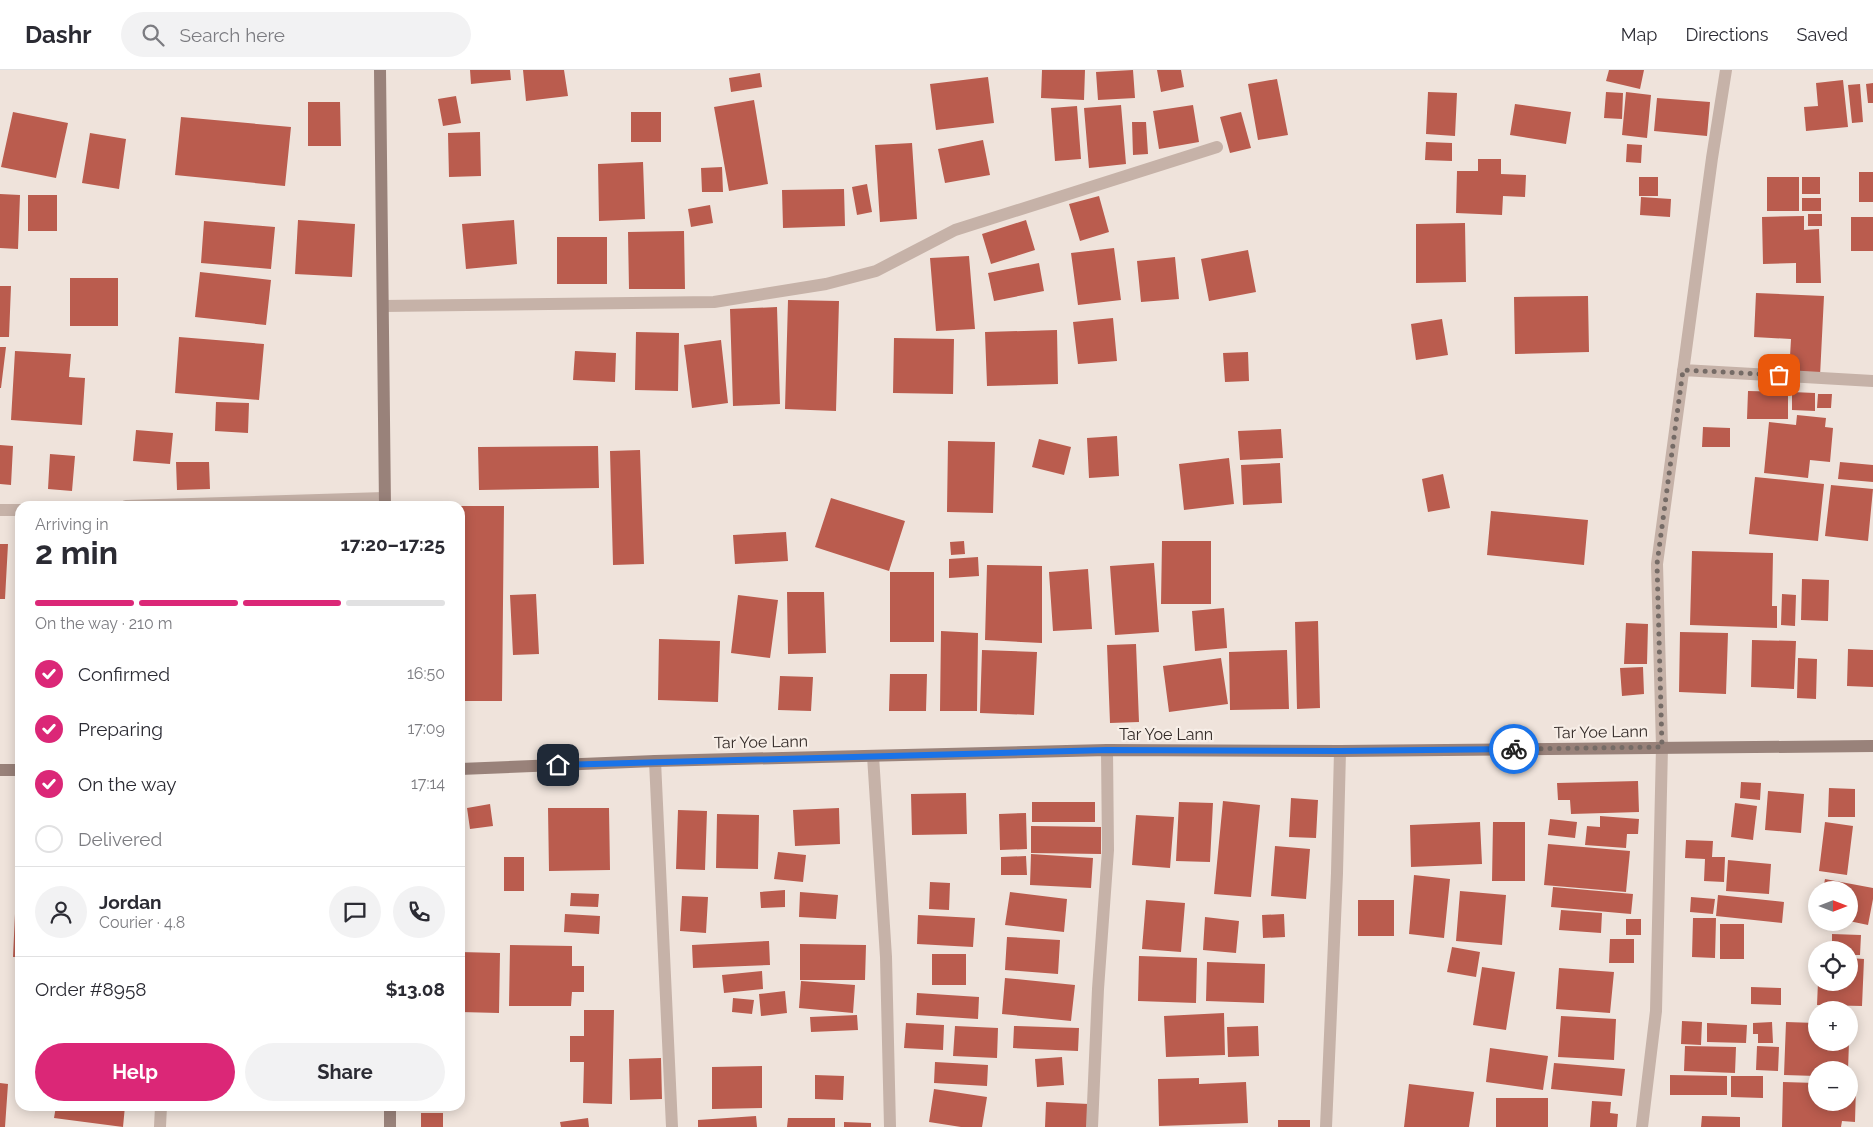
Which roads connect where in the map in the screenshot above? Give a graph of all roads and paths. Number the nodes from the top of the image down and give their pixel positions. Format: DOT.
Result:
graph roads {
  1 [pos="380,70"];
  2 [pos="1726,70"];
  3 [pos="1217,147"];
  4 [pos="383,306"];
  5 [pos="1683,370"];
  6 [pos="1873,380"];
  7 [pos="384,501"];
  8 [pos="0,510"];
  9 [pos="15,510"];
  10 [pos="1873,746"];
  11 [pos="1662,747"];
  12 [pos="1107,750"];
  13 [pos="1340,751"];
  14 [pos="873,756"];
  15 [pos="655,761"];
  16 [pos="465,769"];
  17 [pos="0,770"];
  18 [pos="15,770"];
  19 [pos="161,1111"];
  20 [pos="390,1111"];
  21 [pos="160,1127"];
  22 [pos="390,1127"];
  23 [pos="672,1127"];
  24 [pos="890,1127"];
  25 [pos="1092,1127"];
  26 [pos="1326,1127"];
  27 [pos="1642,1127"];
  1 -- 4 [label="main road"];
  2 -- 5 [label="street"];
  3 -- 4 [label="street"];
  4 -- 7 [label="main road"];
  5 -- 6 [label="street"];
  5 -- 11 [label="street"];
  8 -- 9 [label="street"];
  10 -- 11 [label="main road, Tar Yoe Lann"];
  11 -- 13 [label="main road, Tar Yoe Lann"];
  11 -- 27 [label="street"];
  12 -- 13 [label="main road, Tar Yoe Lann"];
  12 -- 14 [label="main road, Tar Yoe Lann"];
  12 -- 25 [label="street"];
  13 -- 26 [label="street"];
  14 -- 15 [label="main road, Tar Yoe Lann"];
  14 -- 24 [label="street"];
  15 -- 16 [label="main road, Tar Yoe Lann"];
  15 -- 23 [label="street"];
  17 -- 18 [label="main road"];
  19 -- 21 [label="street"];
  20 -- 22 [label="main road"];
}
